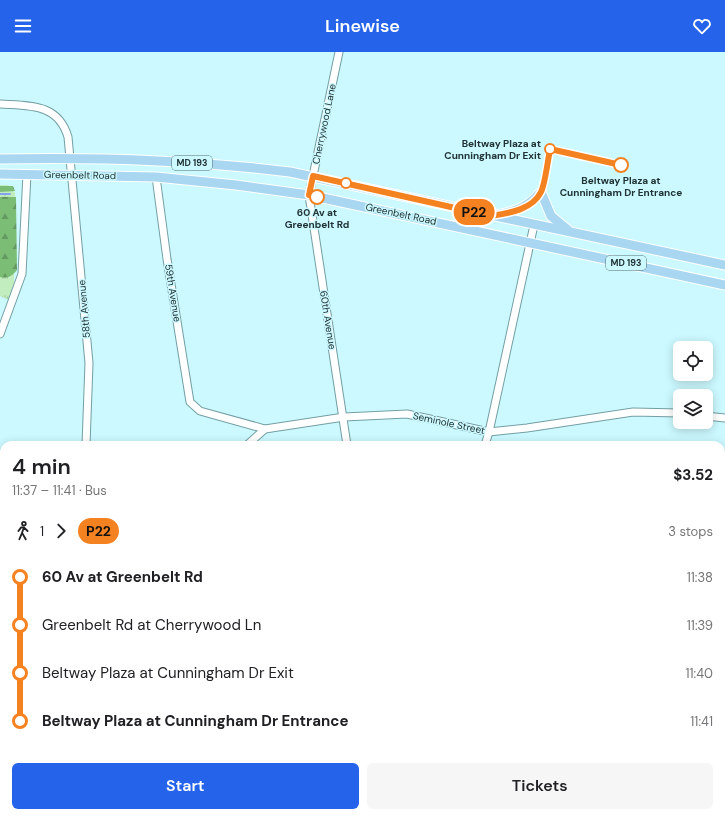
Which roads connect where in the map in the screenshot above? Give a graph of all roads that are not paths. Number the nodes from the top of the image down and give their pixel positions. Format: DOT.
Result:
graph roads {
  1 [pos="339,52"];
  2 [pos="0,104"];
  3 [pos="71,158"];
  4 [pos="0,159"];
  5 [pos="0,174"];
  6 [pos="27,174"];
  7 [pos="72,174"];
  8 [pos="313,176"];
  9 [pos="156,177"];
  10 [pos="309,195"];
  11 [pos="491,216"];
  12 [pos="534,225"];
  13 [pos="574,234"];
  14 [pos="530,242"];
  15 [pos="725,265"];
  16 [pos="725,285"];
  17 [pos="0,334"];
  18 [pos="673,414"];
  19 [pos="344,417"];
  20 [pos="713,417"];
  21 [pos="725,418"];
  22 [pos="265,429"];
  23 [pos="489,432"];
  24 [pos="86,441"];
  25 [pos="252,441"];
  26 [pos="347,441"];
  27 [pos="486,441"];
  1 -- 8 [label="street, Cherrywood Lane"];
  2 -- 3 [label="street, 58th Avenue"];
  3 -- 4 [label="main road, Greenbelt Road / MD 193"];
  3 -- 7 [label="street, 58th Avenue"];
  3 -- 8 [label="main road, Greenbelt Road / MD 193"];
  5 -- 6 [label="main road, Greenbelt Road / MD 193"];
  6 -- 7 [label="main road, Greenbelt Road / MD 193"];
  6 -- 17 [label="street"];
  7 -- 9 [label="main road, Greenbelt Road / MD 193"];
  7 -- 24 [label="street, 58th Avenue"];
  8 -- 10 [label="street, Cherrywood Lane"];
  8 -- 11 [label="main road, Greenbelt Road / MD 193"];
  9 -- 10 [label="main road, Greenbelt Road / MD 193"];
  9 -- 22 [label="street, 59th Avenue"];
  10 -- 14 [label="main road, Greenbelt Road / MD 193"];
  10 -- 19 [label="street, 60th Avenue"];
  11 -- 12 [label="main road, Greenbelt Road / MD 193"];
  11 -- 13 [label="main road"];
  12 -- 13 [label="main road, Greenbelt Road / MD 193"];
  12 -- 14 [label="street"];
  13 -- 15 [label="main road, Greenbelt Road / MD 193"];
  14 -- 16 [label="main road, Greenbelt Road / MD 193"];
  14 -- 23 [label="street"];
  18 -- 23 [label="street, Seminole Street"];
  19 -- 22 [label="street, Seminole Street"];
  19 -- 23 [label="street, Seminole Street"];
  19 -- 26 [label="street, 60th Avenue"];
  20 -- 21 [label="street"];
  22 -- 25 [label="street"];
  23 -- 27 [label="street"];
}
